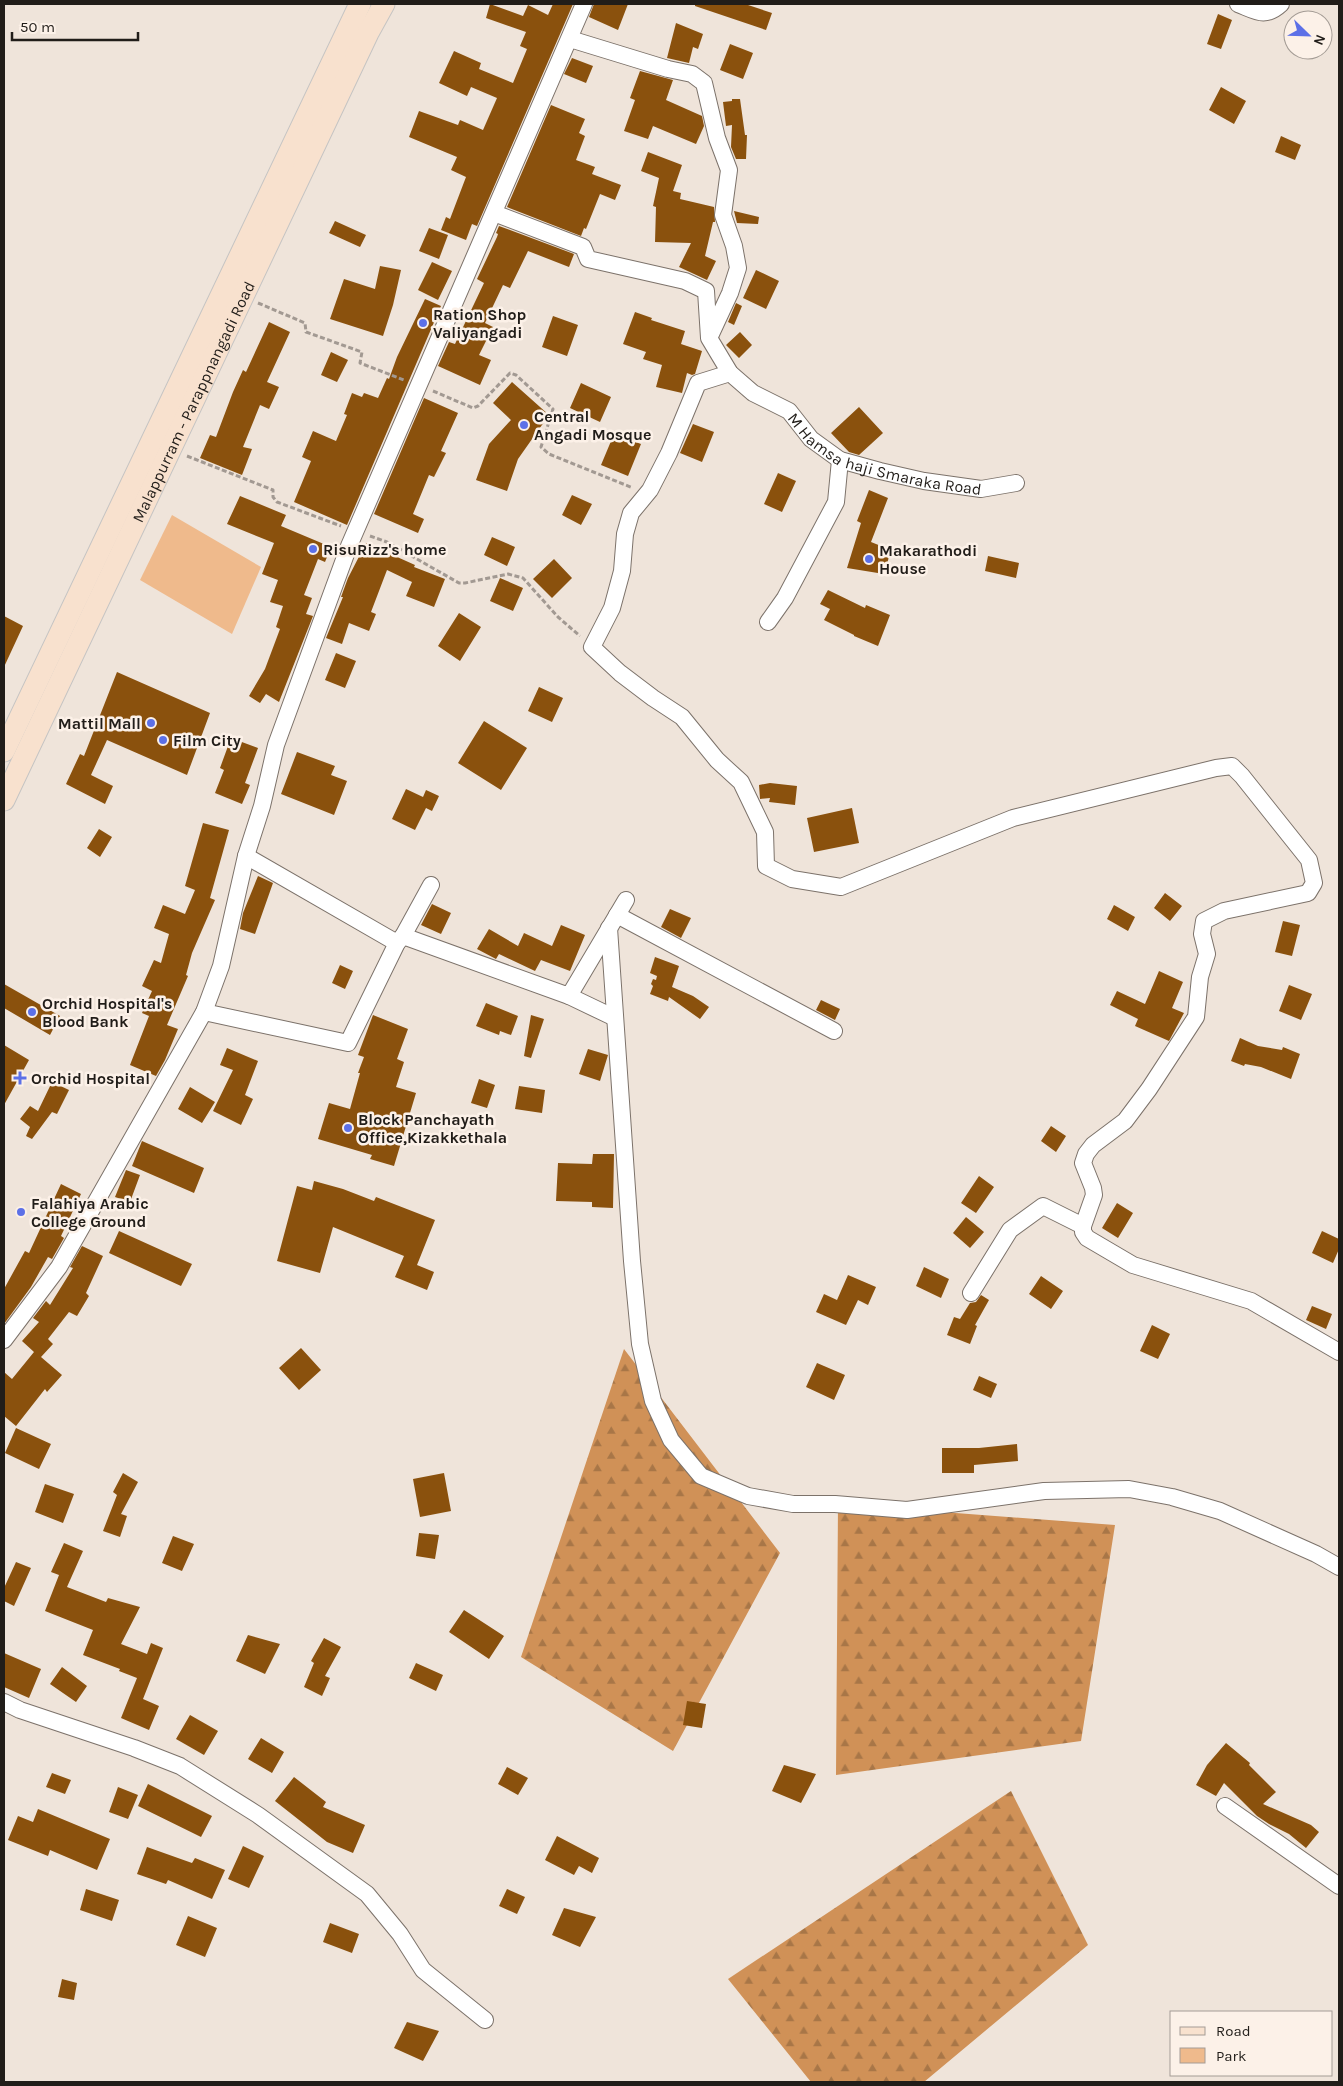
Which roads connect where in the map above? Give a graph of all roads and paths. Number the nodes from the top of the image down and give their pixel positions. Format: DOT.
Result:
graph roads {
  1 [pos="360,4"];
  2 [pos="384,4"];
  3 [pos="584,4"];
  4 [pos="1238,4"];
  5 [pos="1281,4"];
  6 [pos="570,39"];
  7 [pos="494,213"];
  8 [pos="244,297"];
  9 [pos="709,338"];
  10 [pos="730,373"];
  11 [pos="419,386"];
  12 [pos="171,449"];
  13 [pos="840,460"];
  14 [pos="1016,484"];
  15 [pos="647,494"];
  16 [pos="355,532"];
  17 [pos="768,622"];
  18 [pos="592,646"];
  19 [pos="4,751"];
  20 [pos="4,800"];
  21 [pos="246,856"];
  22 [pos="431,885"];
  23 [pos="617,914"];
  24 [pos="400,940"];
  25 [pos="570,996"];
  26 [pos="204,1012"];
  27 [pos="615,1018"];
  28 [pos="834,1031"];
  29 [pos="1083,1226"];
  30 [pos="971,1293"];
  31 [pos="4,1340"];
  32 [pos="1339,1352"];
  33 [pos="1339,1567"];
  34 [pos="4,1702"];
  35 [pos="1225,1806"];
  36 [pos="1339,1886"];
  37 [pos="485,2020"];
  1 -- 19 [label="main road, Malappurram - Parappnangadi Road"];
  2 -- 8 [label="main road, Malappurram - Parappnangadi Road"];
  3 -- 6 [label="street"];
  4 -- 5 [label="street"];
  6 -- 7 [label="street"];
  6 -- 9 [label="street"];
  7 -- 9 [label="street, M Hamsa haji Smaraka Road"];
  7 -- 11 [label="street"];
  8 -- 11 [label="path"];
  8 -- 12 [label="main road, Malappurram - Parappnangadi Road"];
  9 -- 10 [label="street, M Hamsa haji Smaraka Road"];
  10 -- 13 [label="street, M Hamsa haji Smaraka Road"];
  10 -- 15 [label="street"];
  11 -- 15 [label="path"];
  11 -- 16 [label="street"];
  12 -- 16 [label="path"];
  12 -- 20 [label="main road, Malappurram - Parappnangadi Road"];
  13 -- 14 [label="street, M Hamsa haji Smaraka Road"];
  13 -- 17 [label="street"];
  15 -- 18 [label="street"];
  16 -- 18 [label="path"];
  16 -- 21 [label="street"];
  18 -- 29 [label="street"];
  21 -- 24 [label="street"];
  21 -- 26 [label="street"];
  22 -- 24 [label="street"];
  23 -- 25 [label="street"];
  23 -- 27 [label="street"];
  23 -- 28 [label="street"];
  24 -- 25 [label="street"];
  24 -- 26 [label="street"];
  25 -- 27 [label="street"];
  26 -- 31 [label="street"];
  27 -- 33 [label="street"];
  29 -- 30 [label="street"];
  29 -- 32 [label="street"];
  34 -- 37 [label="street"];
  35 -- 36 [label="street"];
}
